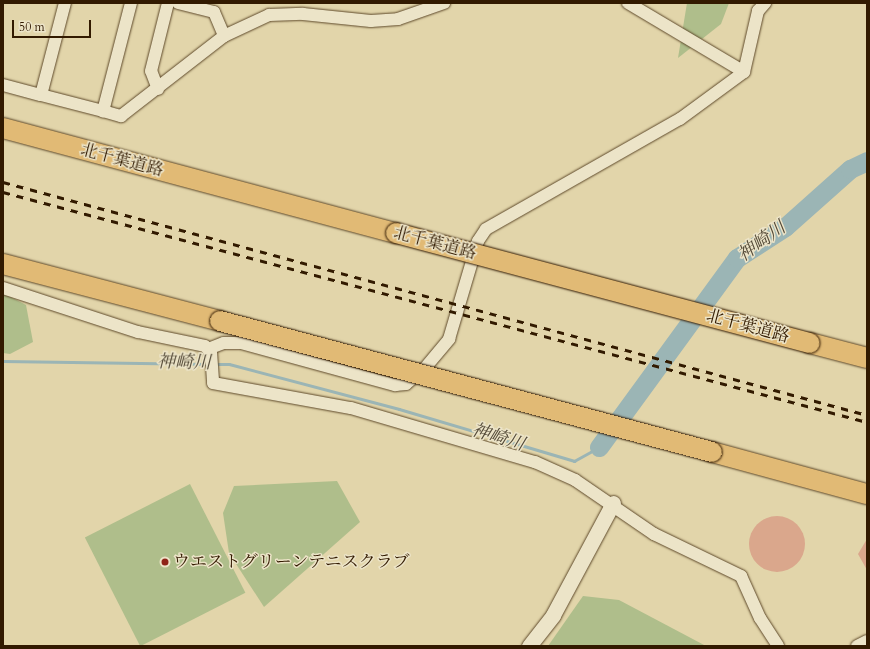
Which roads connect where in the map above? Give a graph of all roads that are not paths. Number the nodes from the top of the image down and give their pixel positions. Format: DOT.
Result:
graph roads {
  1 [pos="65,3"];
  2 [pos="131,3"];
  3 [pos="168,3"];
  4 [pos="178,3"];
  5 [pos="444,3"];
  6 [pos="628,3"];
  7 [pos="765,3"];
  8 [pos="224,36"];
  9 [pos="744,72"];
  10 [pos="3,85"];
  11 [pos="158,89"];
  12 [pos="40,96"];
  13 [pos="103,111"];
  14 [pos="3,128"];
  15 [pos="3,264"];
  16 [pos="3,288"];
  17 [pos="210,353"];
  18 [pos="867,358"];
  19 [pos="867,494"];
  20 [pos="613,503"];
  21 [pos="867,641"];
  22 [pos="529,646"];
  23 [pos="778,646"];
  24 [pos="858,646"];
  1 -- 12 [label="street"];
  2 -- 13 [label="street"];
  3 -- 11 [label="street"];
  4 -- 8 [label="street"];
  5 -- 8 [label="street"];
  6 -- 9 [label="street"];
  7 -- 9 [label="street"];
  8 -- 11 [label="street"];
  9 -- 17 [label="street"];
  10 -- 12 [label="street"];
  11 -- 13 [label="street"];
  12 -- 13 [label="street"];
  14 -- 18 [label="highway, 北千葉道路, bridge"];
  15 -- 19 [label="highway, bridge"];
  16 -- 17 [label="street"];
  17 -- 20 [label="street"];
  20 -- 22 [label="street"];
  20 -- 23 [label="street"];
  21 -- 24 [label="street"];
}
